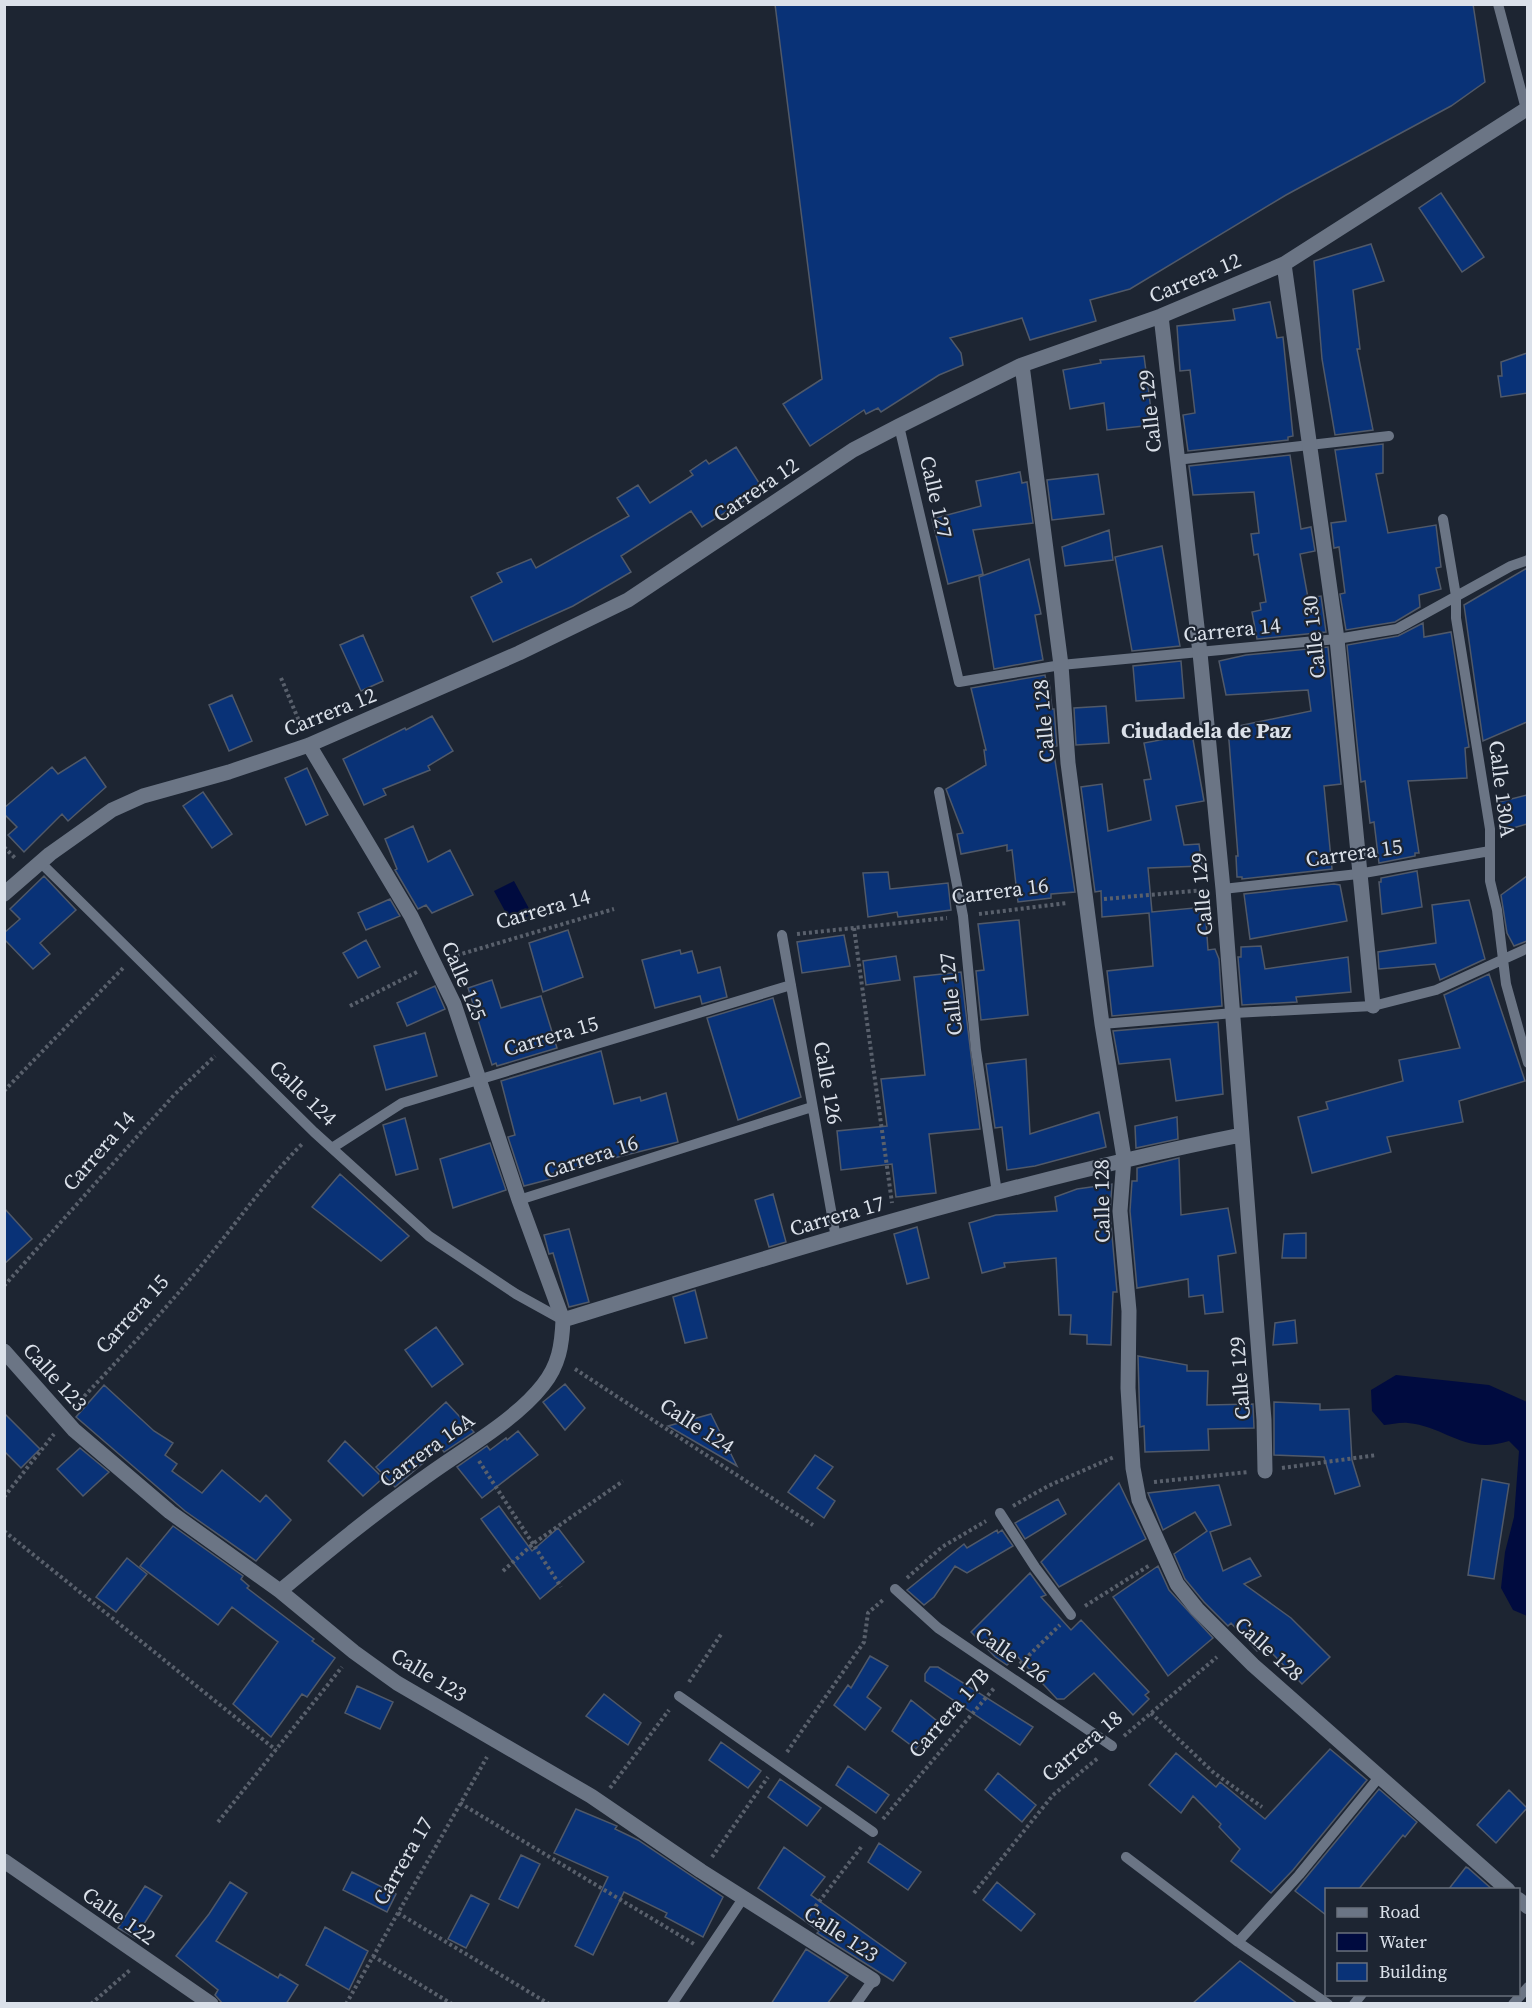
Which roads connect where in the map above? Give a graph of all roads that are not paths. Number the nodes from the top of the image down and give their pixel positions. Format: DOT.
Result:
graph roads {
  1 [pos="1498,4"];
  2 [pos="1527,111"];
  3 [pos="1284,264"];
  4 [pos="1161,316"];
  5 [pos="1022,365"];
  6 [pos="899,426"];
  7 [pos="1389,436"];
  8 [pos="1311,445"];
  9 [pos="1176,460"];
  10 [pos="1443,519"];
  11 [pos="1527,560"];
  12 [pos="1456,596"];
  13 [pos="1337,639"];
  14 [pos="1200,652"];
  15 [pos="1061,664"];
  16 [pos="959,682"];
  17 [pos="309,745"];
  18 [pos="939,792"];
  19 [pos="1490,851"];
  20 [pos="40,862"];
  21 [pos="1358,874"];
  22 [pos="1223,889"];
  23 [pos="4,894"];
  24 [pos="782,935"];
  25 [pos="1527,948"];
  26 [pos="1503,960"];
  27 [pos="791,985"];
  28 [pos="1373,1006"];
  29 [pos="1234,1013"];
  30 [pos="1102,1024"];
  31 [pos="1527,1063"];
  32 [pos="480,1077"];
  33 [pos="812,1107"];
  34 [pos="1241,1135"];
  35 [pos="332,1148"];
  36 [pos="1124,1158"];
  37 [pos="997,1193"];
  38 [pos="519,1200"];
  39 [pos="836,1238"];
  40 [pos="563,1320"];
  41 [pos="4,1351"];
  42 [pos="1265,1471"];
  43 [pos="1000,1513"];
  44 [pos="895,1589"];
  45 [pos="279,1591"];
  46 [pos="1071,1615"];
  47 [pos="679,1696"];
  48 [pos="1112,1746"];
  49 [pos="1380,1776"];
  50 [pos="873,1832"];
  51 [pos="1126,1857"];
  52 [pos="4,1861"];
  53 [pos="1506,1888"];
  54 [pos="744,1897"];
  55 [pos="1238,1941"];
  56 [pos="873,1980"];
  57 [pos="211,2004"];
  58 [pos="672,2004"];
  59 [pos="856,2004"];
  60 [pos="1328,2004"];
  1 -- 2 [label="lane"];
  2 -- 3 [label="street, Carrera 12"];
  3 -- 4 [label="street, Carrera 12"];
  3 -- 8 [label="street, Calle 130"];
  4 -- 5 [label="street, Carrera 12"];
  4 -- 9 [label="street, Calle 129"];
  5 -- 6 [label="street, Carrera 12"];
  5 -- 15 [label="street, Calle 128"];
  6 -- 16 [label="lane, Calle 127"];
  6 -- 17 [label="street, Carrera 12"];
  7 -- 8 [label="lane"];
  8 -- 9 [label="lane"];
  8 -- 13 [label="street, Calle 130"];
  9 -- 14 [label="street, Calle 129"];
  10 -- 12 [label="lane, Calle 130A"];
  11 -- 12 [label="lane, Carrera 14"];
  12 -- 13 [label="lane, Carrera 14"];
  12 -- 19 [label="lane, Calle 130A"];
  13 -- 14 [label="lane, Carrera 14"];
  13 -- 21 [label="street, Calle 130"];
  14 -- 15 [label="lane, Carrera 14"];
  14 -- 22 [label="street, Calle 129"];
  15 -- 16 [label="lane, Carrera 14"];
  15 -- 30 [label="street, Calle 128"];
  17 -- 20 [label="street, Carrera 12"];
  17 -- 32 [label="street, Calle 125"];
  18 -- 37 [label="lane, Calle 127"];
  19 -- 21 [label="lane, Carrera 15"];
  19 -- 26 [label="lane, Calle 130A"];
  20 -- 23 [label="street, Carrera 12"];
  20 -- 35 [label="lane, Calle 124"];
  21 -- 22 [label="lane, Carrera 15"];
  21 -- 28 [label="street, Calle 130"];
  22 -- 29 [label="street, Calle 129"];
  24 -- 27 [label="lane, Calle 126"];
  25 -- 26 [label="lane"];
  26 -- 28 [label="lane"];
  26 -- 31 [label="lane, Calle 130A"];
  27 -- 32 [label="lane, Carrera 15"];
  27 -- 33 [label="lane, Calle 126"];
  28 -- 29 [label="lane"];
  29 -- 30 [label="lane"];
  29 -- 34 [label="street, Calle 129"];
  30 -- 36 [label="street, Calle 128"];
  32 -- 35 [label="lane, Carrera 15"];
  32 -- 38 [label="street, Calle 125"];
  33 -- 38 [label="lane, Carrera 16"];
  33 -- 39 [label="lane, Calle 126"];
  34 -- 36 [label="street, Carrera 17"];
  34 -- 42 [label="street, Calle 129"];
  35 -- 40 [label="lane, Calle 124"];
  36 -- 37 [label="street, Carrera 17"];
  36 -- 49 [label="street, Calle 128"];
  37 -- 39 [label="street, Carrera 17"];
  38 -- 40 [label="street, Calle 125"];
  39 -- 40 [label="street, Carrera 17"];
  40 -- 45 [label="street, Carrera 16A"];
  41 -- 45 [label="street, Calle 123"];
  43 -- 46 [label="lane"];
  44 -- 48 [label="lane, Calle 126"];
  45 -- 54 [label="street, Calle 123"];
  47 -- 50 [label="lane"];
  49 -- 53 [label="street, Calle 128"];
  49 -- 55 [label="lane"];
  51 -- 55 [label="lane"];
  52 -- 57 [label="street, Calle 122"];
  54 -- 56 [label="street, Calle 123"];
  54 -- 58 [label="lane"];
  55 -- 60 [label="lane"];
  56 -- 59 [label="lane"];
}
